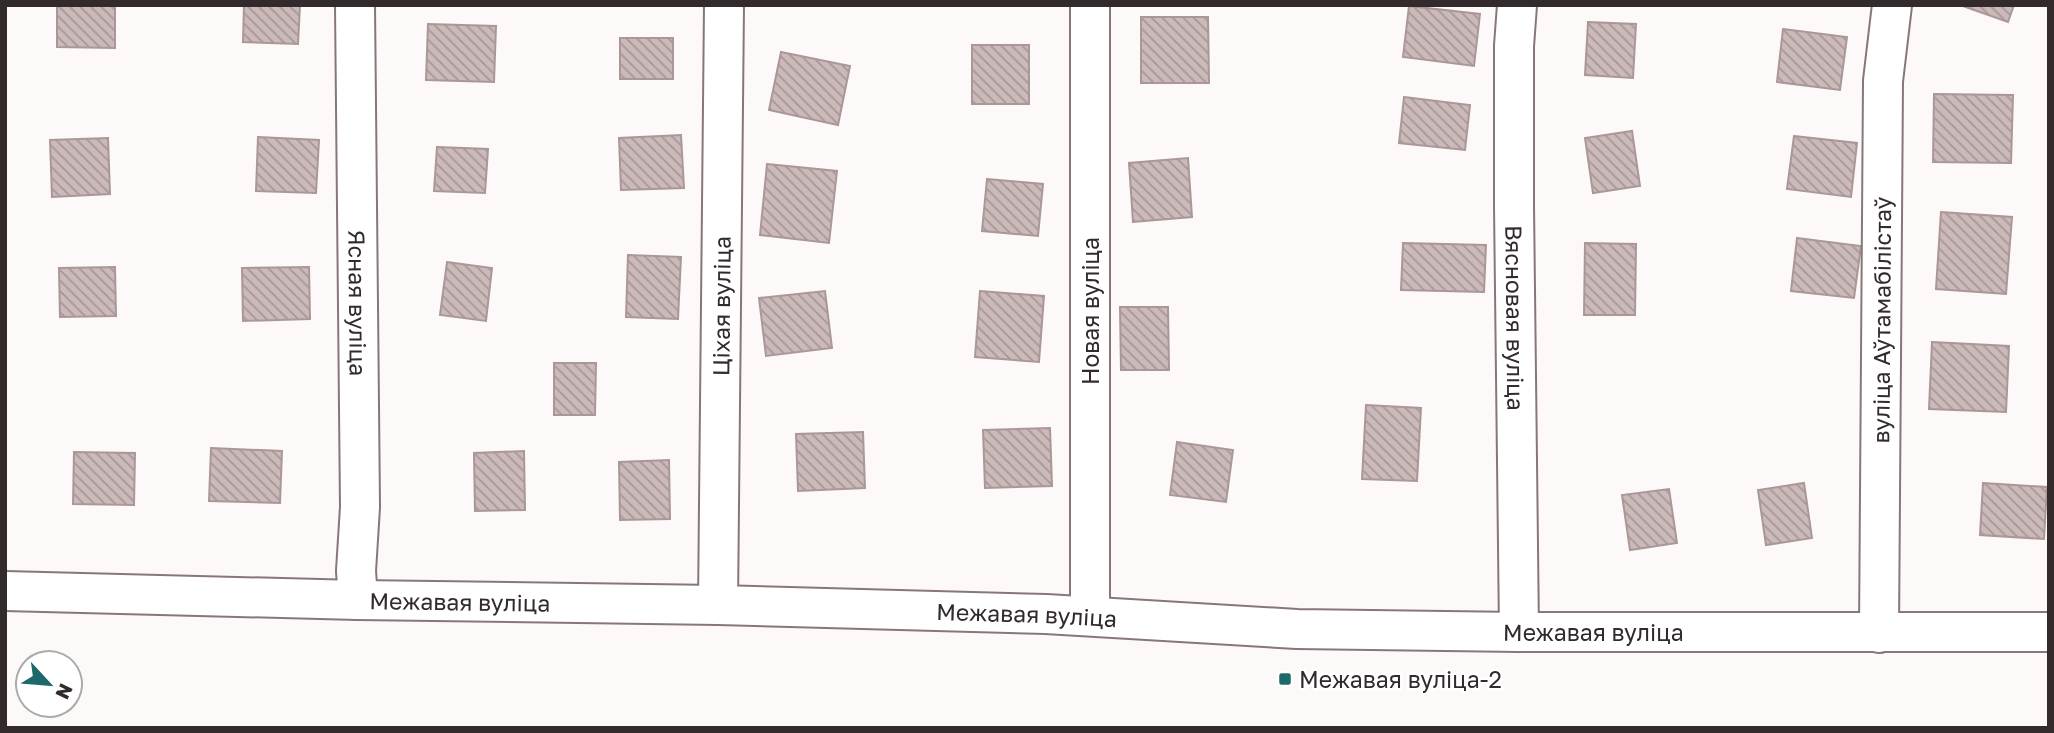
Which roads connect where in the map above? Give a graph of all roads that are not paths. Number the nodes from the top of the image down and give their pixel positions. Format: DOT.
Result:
graph roads {
  1 [pos="355,5"];
  2 [pos="724,5"];
  3 [pos="1090,5"];
  4 [pos="1517,5"];
  5 [pos="1892,5"];
  6 [pos="5,590"];
  7 [pos="358,600"];
  8 [pos="718,605"];
  9 [pos="1090,616"];
  10 [pos="1519,632"];
  11 [pos="2049,632"];
  12 [pos="1879,633"];
  1 -- 7 [label="street, Ясная вуліца"];
  2 -- 8 [label="street, Ціхая вуліца"];
  3 -- 9 [label="street, Новая вуліца"];
  4 -- 10 [label="street, Вясновая вуліца"];
  5 -- 12 [label="street, вуліца Аўтамабілістаў"];
  6 -- 7 [label="street, Межавая вуліца"];
  7 -- 8 [label="street, Межавая вуліца"];
  8 -- 9 [label="street, Межавая вуліца"];
  9 -- 10 [label="street, Межавая вуліца"];
  10 -- 12 [label="street, Межавая вуліца"];
  11 -- 12 [label="street, Межавая вуліца"];
}
